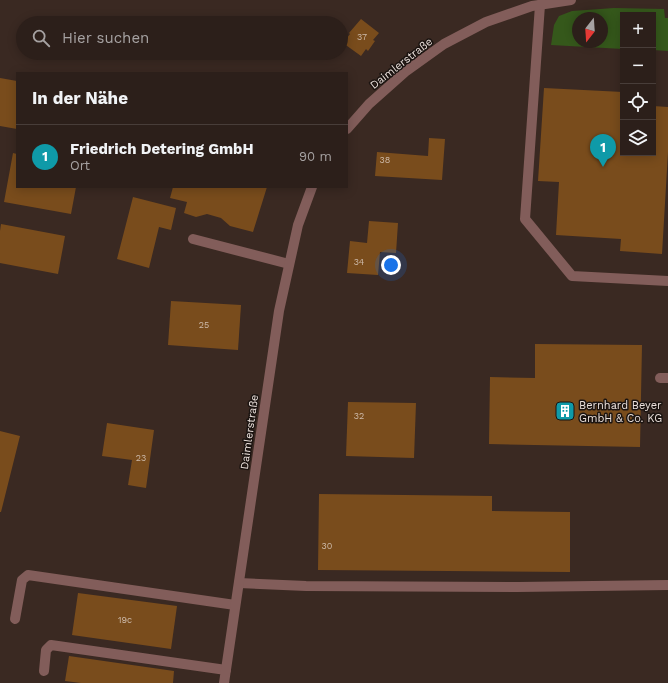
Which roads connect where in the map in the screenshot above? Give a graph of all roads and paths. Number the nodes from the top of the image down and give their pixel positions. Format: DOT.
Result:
graph roads {
  1 [pos="571,0"];
  2 [pos="540,5"];
  3 [pos="348,128"];
  4 [pos="312,188"];
  5 [pos="193,239"];
  6 [pos="289,264"];
  7 [pos="668,281"];
  8 [pos="239,582"];
  9 [pos="668,586"];
  10 [pos="236,605"];
  11 [pos="15,619"];
  12 [pos="226,670"];
  13 [pos="44,671"];
  14 [pos="224,683"];
  1 -- 2 [label="street, Daimlerstraße"];
  2 -- 3 [label="street, Daimlerstraße"];
  2 -- 7 [label="street"];
  4 -- 6 [label="street, Daimlerstraße"];
  5 -- 6 [label="street"];
  6 -- 8 [label="street, Daimlerstraße"];
  8 -- 9 [label="street"];
  8 -- 10 [label="street, Daimlerstraße"];
  10 -- 11 [label="street"];
  10 -- 12 [label="street, Daimlerstraße"];
  12 -- 13 [label="street"];
  12 -- 14 [label="street, Daimlerstraße"];
}
